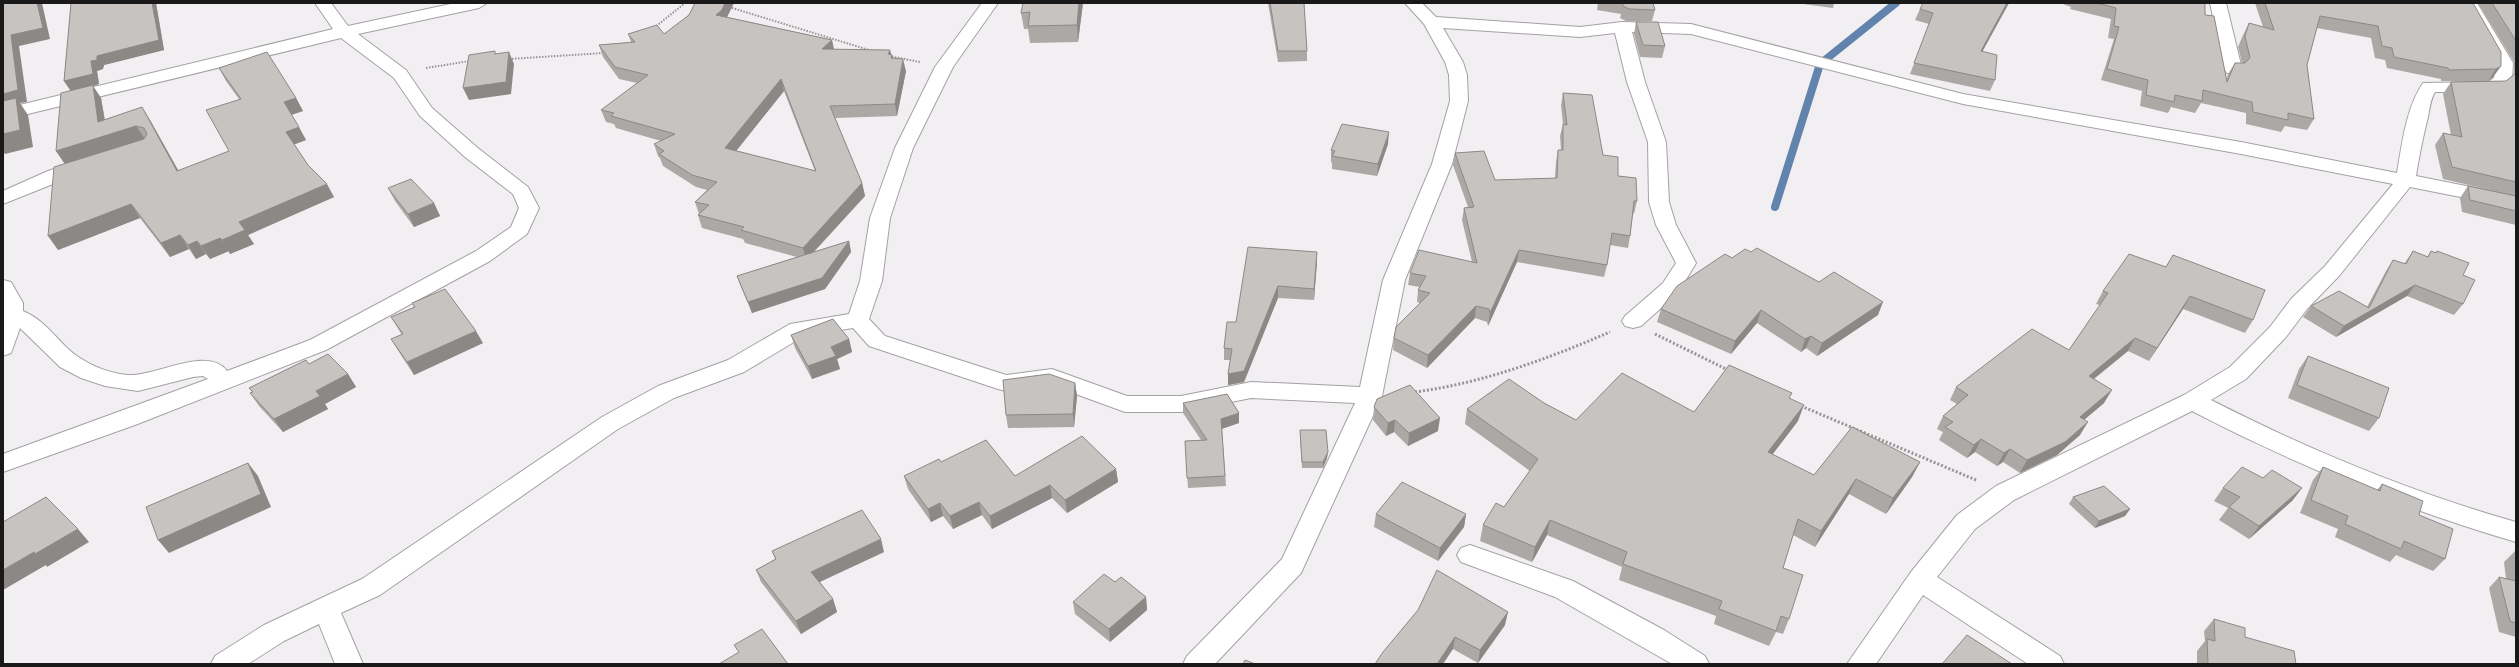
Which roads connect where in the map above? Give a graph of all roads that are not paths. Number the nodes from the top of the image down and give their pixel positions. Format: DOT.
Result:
graph roads {
  1 [pos="323,3"];
  2 [pos="479,3"];
  3 [pos="990,3"];
  4 [pos="1413,3"];
  5 [pos="2218,3"];
  6 [pos="2469,3"];
  7 [pos="1431,22"];
  8 [pos="1622,27"];
  9 [pos="343,31"];
  10 [pos="2233,69"];
  11 [pos="3,115"];
  12 [pos="100,160"];
  13 [pos="2406,180"];
  14 [pos="3,198"];
  15 [pos="2516,202"];
  16 [pos="3,287"];
  17 [pos="8,316"];
  18 [pos="858,320"];
  19 [pos="1633,322"];
  20 [pos="3,348"];
  21 [pos="222,382"];
  22 [pos="1370,396"];
  23 [pos="2192,401"];
  24 [pos="3,463"];
  25 [pos="2516,532"];
  26 [pos="1470,555"];
  27 [pos="1920,579"];
  28 [pos="326,608"];
  29 [pos="225,664"];
  30 [pos="349,664"];
  31 [pos="1197,664"];
  32 [pos="1695,664"];
  33 [pos="1861,664"];
  34 [pos="2050,664"];
  1 -- 9 [label="street"];
  2 -- 9 [label="street"];
  3 -- 18 [label="street"];
  4 -- 7 [label="street"];
  5 -- 10 [label="street"];
  6 -- 13 [label="street"];
  7 -- 8 [label="street"];
  7 -- 22 [label="street"];
  8 -- 13 [label="street"];
  8 -- 19 [label="street"];
  9 -- 11 [label="street"];
  9 -- 21 [label="street"];
  12 -- 14 [label="street"];
  13 -- 15 [label="street"];
  13 -- 23 [label="street"];
  16 -- 17 [label="street"];
  17 -- 20 [label="street"];
  17 -- 21 [label="street"];
  18 -- 22 [label="street"];
  18 -- 28 [label="street"];
  21 -- 24 [label="street"];
  22 -- 31 [label="street"];
  23 -- 25 [label="street"];
  23 -- 27 [label="street"];
  26 -- 32 [label="street"];
  27 -- 33 [label="street"];
  27 -- 34 [label="street"];
  28 -- 29 [label="street"];
  28 -- 30 [label="street"];
}
